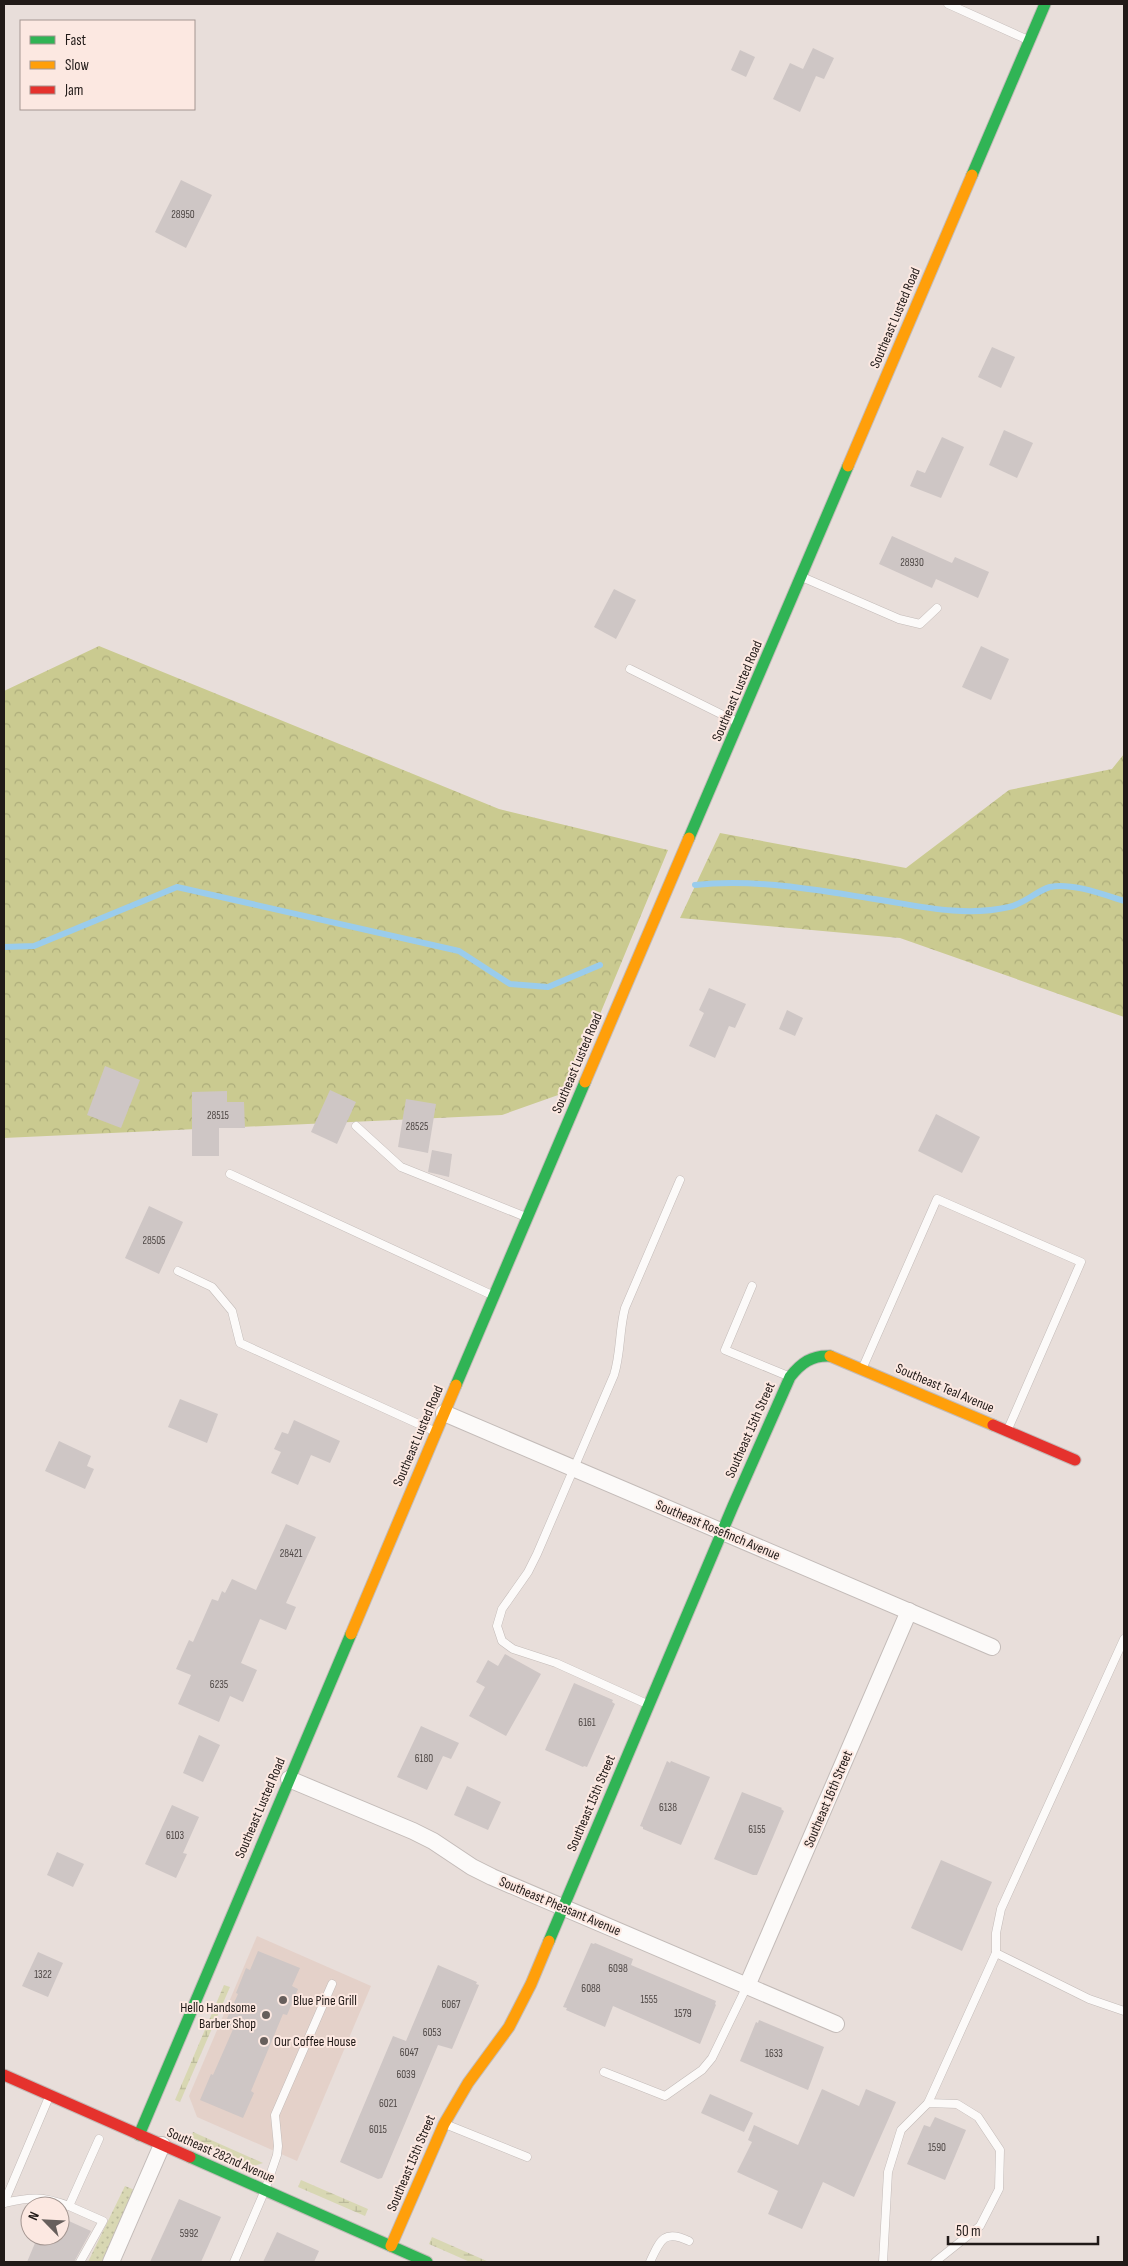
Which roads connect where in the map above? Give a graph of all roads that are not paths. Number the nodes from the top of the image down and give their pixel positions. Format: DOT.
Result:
graph roads {
  1 [pos="948,4"];
  2 [pos="1045,4"];
  3 [pos="1029,40"];
  4 [pos="802,577"];
  5 [pos="937,608"];
  6 [pos="630,670"];
  7 [pos="739,724"];
  8 [pos="356,1126"];
  9 [pos="230,1174"];
  10 [pos="680,1180"];
  11 [pos="528,1218"];
  12 [pos="178,1271"];
  13 [pos="752,1286"];
  14 [pos="494,1296"];
  15 [pos="802,1362"];
  16 [pos="862,1369"];
  17 [pos="790,1377"];
  18 [pos="444,1413"];
  19 [pos="1007,1431"];
  20 [pos="436,1432"];
  21 [pos="1075,1460"];
  22 [pos="574,1468"];
  23 [pos="722,1532"];
  24 [pos="908,1611"];
  25 [pos="1124,1639"];
  26 [pos="992,1647"];
  27 [pos="649,1705"];
  28 [pos="289,1778"];
  29 [pos="563,1908"];
  30 [pos="996,1953"];
  31 [pos="332,1984"];
  32 [pos="747,1986"];
  33 [pos="1124,2012"];
  34 [pos="836,2024"];
  35 [pos="604,2072"];
  36 [pos="4,2075"];
  37 [pos="50,2095"];
  38 [pos="928,2103"];
  39 [pos="444,2124"];
  40 [pos="140,2135"];
  41 [pos="99,2139"];
  42 [pos="162,2145"];
  43 [pos="527,2158"];
  44 [pos="264,2190"];
  45 [pos="20,2200"];
  46 [pos="4,2203"];
  47 [pos="70,2204"];
  48 [pos="70,2206"];
  49 [pos="689,2241"];
  50 [pos="391,2246"];
  51 [pos="80,2262"];
  52 [pos="111,2262"];
  53 [pos="234,2262"];
  54 [pos="427,2262"];
  55 [pos="650,2262"];
  56 [pos="883,2262"];
  57 [pos="935,2262"];
  1 -- 3 [label="lane"];
  2 -- 3 [label="main road, Southeast Lusted Road"];
  3 -- 4 [label="main road, Southeast Lusted Road"];
  4 -- 5 [label="lane"];
  4 -- 7 [label="main road, Southeast Lusted Road"];
  6 -- 7 [label="lane"];
  7 -- 11 [label="main road, Southeast Lusted Road"];
  8 -- 11 [label="lane"];
  9 -- 14 [label="lane"];
  10 -- 22 [label="lane"];
  11 -- 14 [label="main road, Southeast Lusted Road"];
  12 -- 20 [label="lane"];
  13 -- 17 [label="lane"];
  14 -- 18 [label="main road, Southeast Lusted Road"];
  15 -- 16 [label="main road, Southeast Teal Avenue"];
  15 -- 17 [label="main road, Southeast 15th Street"];
  16 -- 19 [label="main road, Southeast Teal Avenue"];
  16 -- 19 [label="lane"];
  17 -- 23 [label="main road, Southeast 15th Street"];
  18 -- 20 [label="main road, Southeast Lusted Road"];
  18 -- 22 [label="street, Southeast Rosefinch Avenue"];
  19 -- 21 [label="main road, Southeast Teal Avenue"];
  20 -- 28 [label="main road, Southeast Lusted Road"];
  22 -- 23 [label="street, Southeast Rosefinch Avenue"];
  22 -- 27 [label="lane"];
  23 -- 24 [label="street, Southeast Rosefinch Avenue"];
  23 -- 27 [label="main road, Southeast 15th Street"];
  24 -- 26 [label="street, Southeast Rosefinch Avenue"];
  24 -- 32 [label="street, Southeast 16th Street"];
  25 -- 30 [label="lane"];
  27 -- 29 [label="main road, Southeast 15th Street"];
  28 -- 29 [label="street, Southeast Pheasant Avenue"];
  28 -- 40 [label="main road, Southeast Lusted Road"];
  29 -- 32 [label="street, Southeast Pheasant Avenue"];
  29 -- 39 [label="main road, Southeast 15th Street"];
  30 -- 33 [label="lane"];
  30 -- 38 [label="lane"];
  31 -- 44 [label="lane"];
  32 -- 34 [label="street, Southeast Pheasant Avenue"];
  32 -- 35 [label="lane"];
  36 -- 37 [label="main road, Southeast 282nd Avenue"];
  37 -- 40 [label="main road, Southeast 282nd Avenue"];
  37 -- 46 [label="lane"];
  38 -- 56 [label="lane"];
  38 -- 57 [label="lane"];
  39 -- 43 [label="lane"];
  39 -- 50 [label="main road, Southeast 15th Street"];
  40 -- 42 [label="main road, Southeast 282nd Avenue"];
  41 -- 47 [label="lane"];
  42 -- 44 [label="main road, Southeast 282nd Avenue"];
  42 -- 52 [label="street"];
  44 -- 50 [label="main road, Southeast 282nd Avenue"];
  44 -- 53 [label="lane"];
  45 -- 46 [label="lane"];
  48 -- 51 [label="lane"];
  49 -- 55 [label="lane"];
  50 -- 54 [label="main road, Southeast 282nd Avenue"];
}
